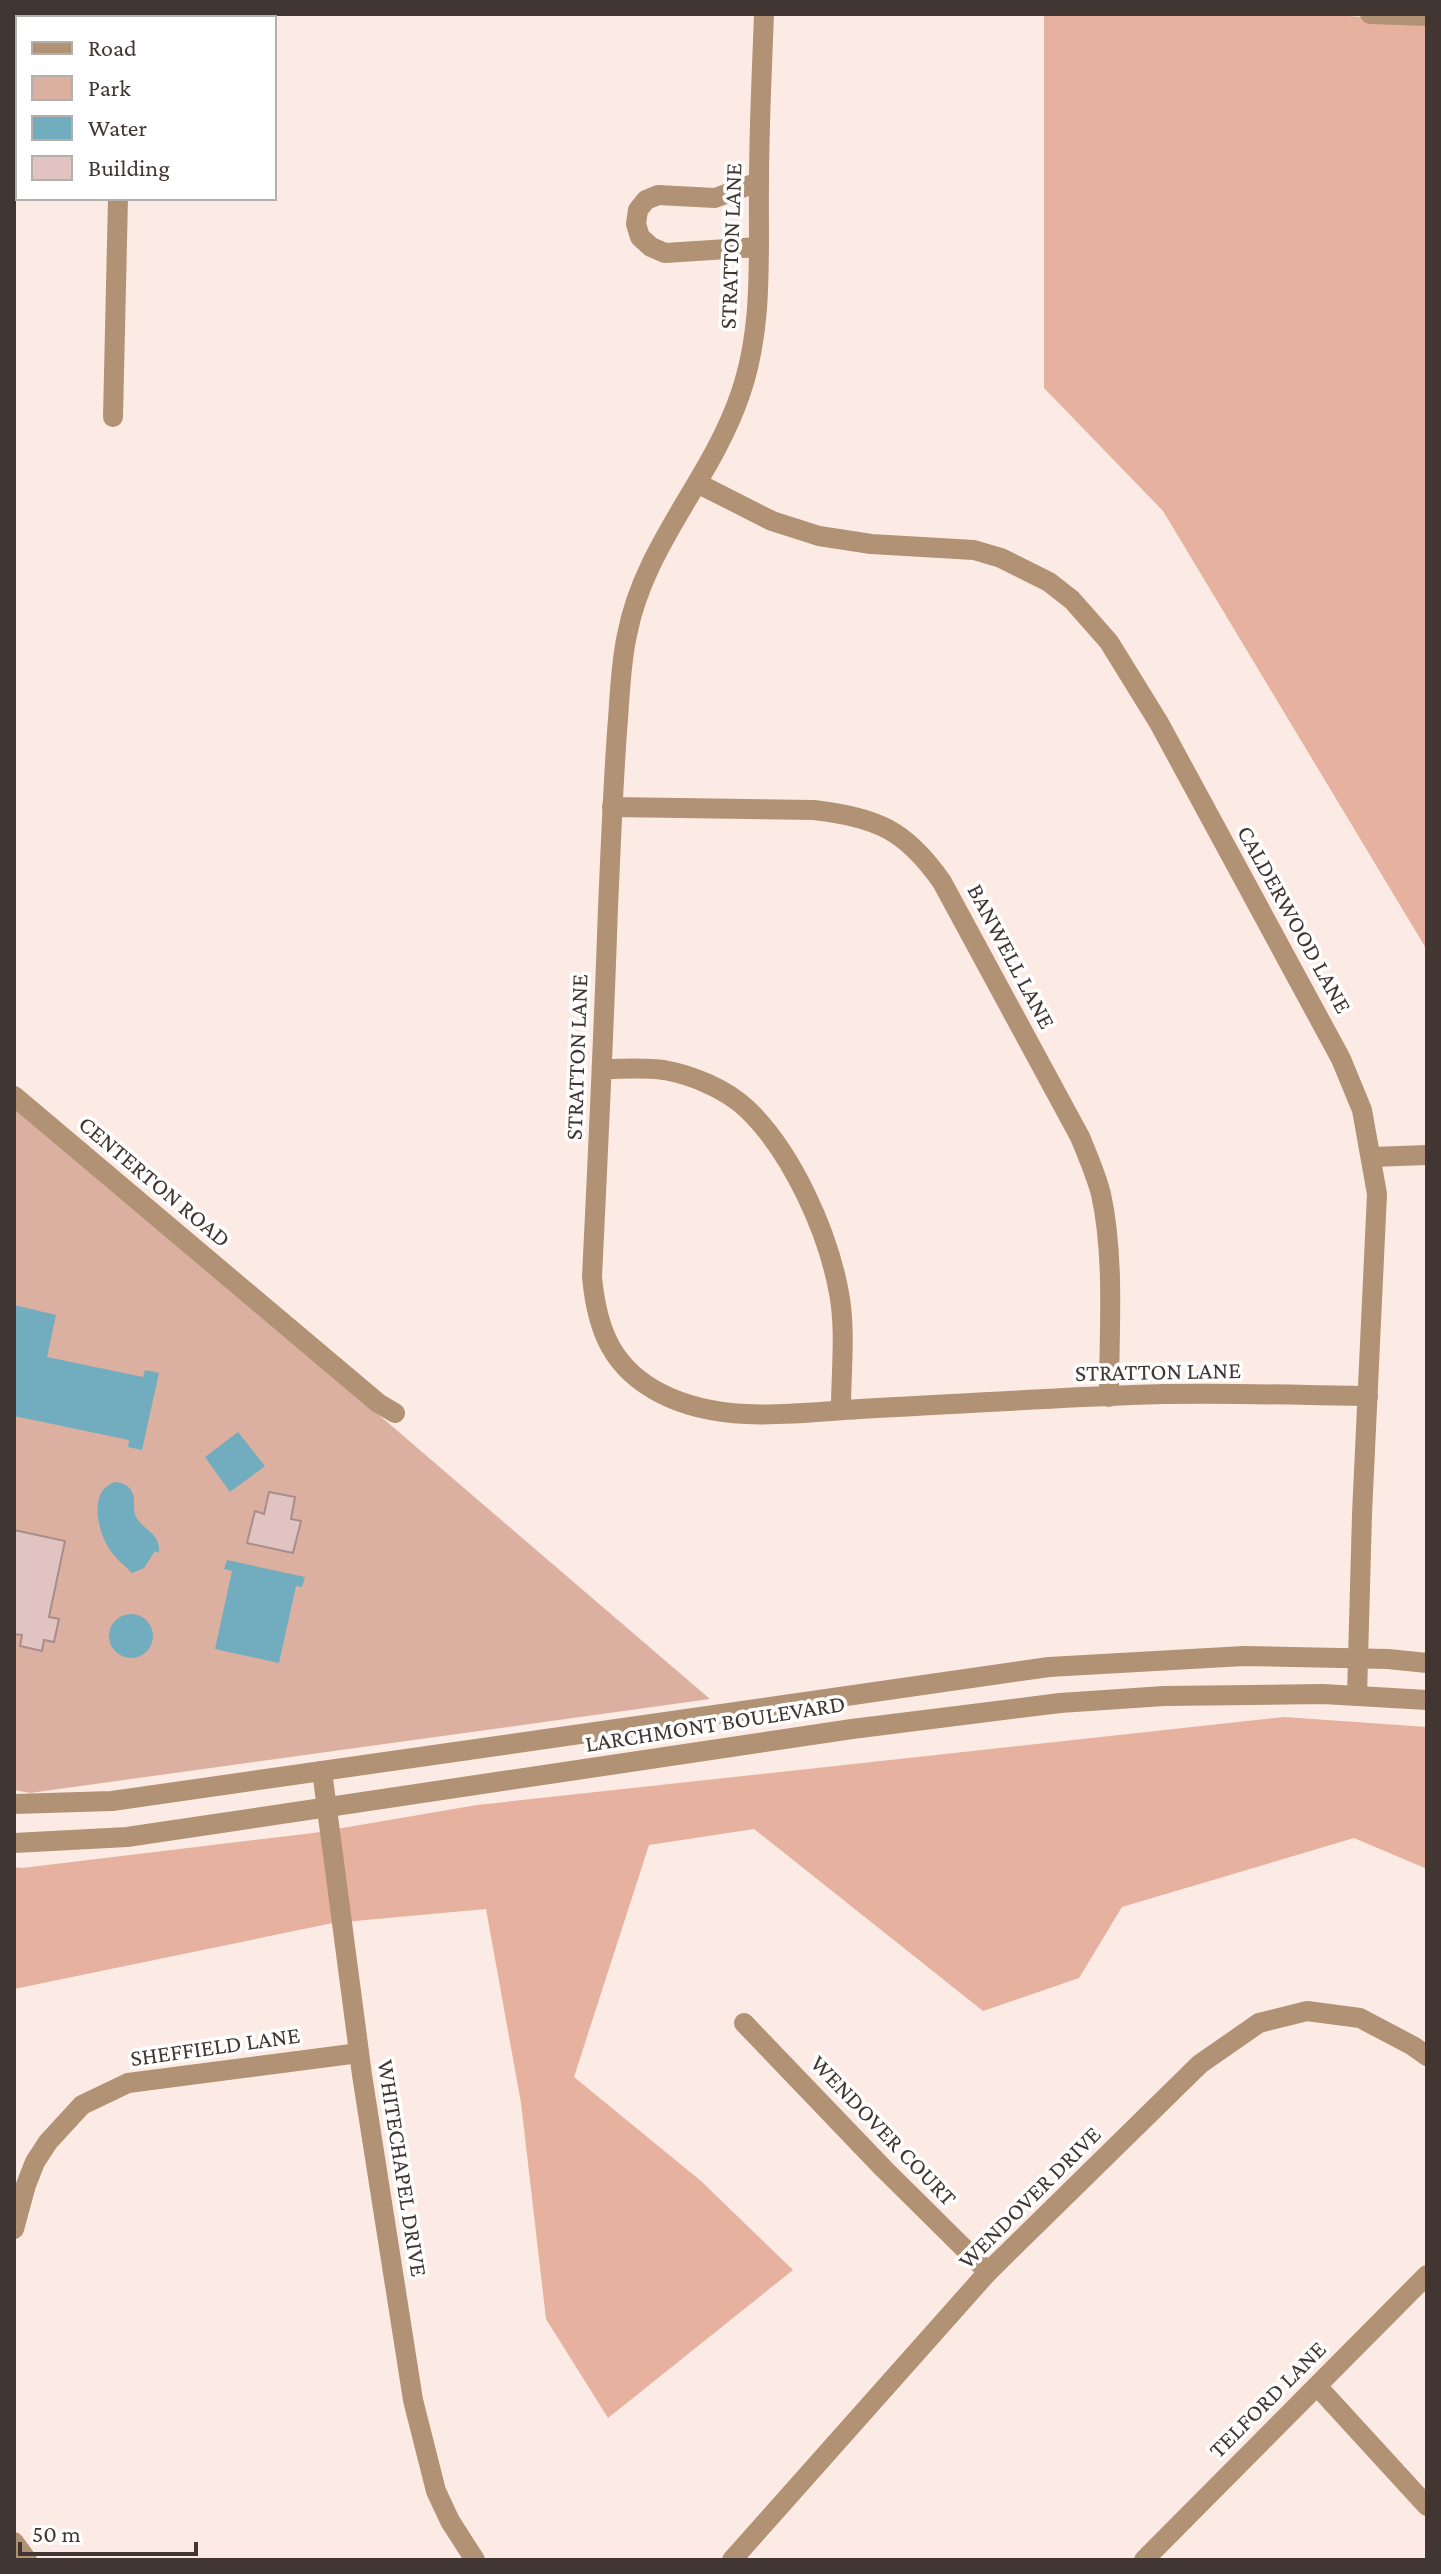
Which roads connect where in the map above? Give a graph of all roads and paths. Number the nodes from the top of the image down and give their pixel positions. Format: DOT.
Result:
graph roads {
  1 [pos="764,14"];
  2 [pos="1370,14"];
  3 [pos="1427,16"];
  4 [pos="758,182"];
  5 [pos="118,200"];
  6 [pos="759,247"];
  7 [pos="113,417"];
  8 [pos="697,483"];
  9 [pos="612,807"];
  10 [pos="603,1069"];
  11 [pos="14,1096"];
  12 [pos="1427,1155"];
  13 [pos="1372,1157"];
  14 [pos="1368,1396"];
  15 [pos="1109,1397"];
  16 [pos="841,1409"];
  17 [pos="395,1413"];
  18 [pos="1358,1658"];
  19 [pos="1427,1663"];
  20 [pos="1357,1696"];
  21 [pos="1427,1700"];
  22 [pos="322,1771"];
  23 [pos="14,1804"];
  24 [pos="326,1808"];
  25 [pos="14,1843"];
  26 [pos="744,2023"];
  27 [pos="359,2053"];
  28 [pos="1427,2056"];
  29 [pos="14,2229"];
  30 [pos="988,2272"];
  31 [pos="1427,2275"];
  32 [pos="1318,2387"];
  33 [pos="1427,2506"];
  34 [pos="475,2560"];
  35 [pos="732,2560"];
  36 [pos="1144,2560"];
  1 -- 4 [label="street, STRATTON LANE"];
  2 -- 3 [label="street"];
  4 -- 6 [label="street, STRATTON LANE"];
  4 -- 6 [label="street"];
  5 -- 7 [label="street"];
  6 -- 8 [label="street, STRATTON LANE"];
  8 -- 9 [label="street, STRATTON LANE"];
  8 -- 13 [label="street, CALDERWOOD LANE"];
  9 -- 10 [label="street, STRATTON LANE"];
  9 -- 15 [label="street, BANWELL LANE"];
  10 -- 16 [label="street"];
  10 -- 16 [label="street, STRATTON LANE"];
  11 -- 17 [label="street, CENTERTON ROAD"];
  12 -- 13 [label="street"];
  13 -- 14 [label="street, CALDERWOOD LANE"];
  14 -- 15 [label="street, STRATTON LANE"];
  14 -- 18 [label="street, CALDERWOOD LANE"];
  15 -- 16 [label="street, STRATTON LANE"];
  18 -- 19 [label="street, LARCHMONT BOULEVARD"];
  18 -- 20 [label="street, CALDERWOOD LANE"];
  18 -- 22 [label="street, LARCHMONT BOULEVARD"];
  20 -- 21 [label="street, LARCHMONT BOULEVARD"];
  20 -- 24 [label="street, LARCHMONT BOULEVARD"];
  22 -- 23 [label="street, LARCHMONT BOULEVARD"];
  22 -- 24 [label="street, WHITECHAPEL DRIVE"];
  24 -- 25 [label="street, LARCHMONT BOULEVARD"];
  24 -- 27 [label="street, WHITECHAPEL DRIVE"];
  26 -- 30 [label="street, WENDOVER COURT"];
  27 -- 29 [label="street, SHEFFIELD LANE"];
  27 -- 34 [label="street, WHITECHAPEL DRIVE"];
  28 -- 30 [label="street, WENDOVER DRIVE"];
  30 -- 35 [label="street, WENDOVER DRIVE"];
  31 -- 32 [label="street, TELFORD LANE"];
  32 -- 33 [label="street"];
  32 -- 36 [label="street, TELFORD LANE"];
}
